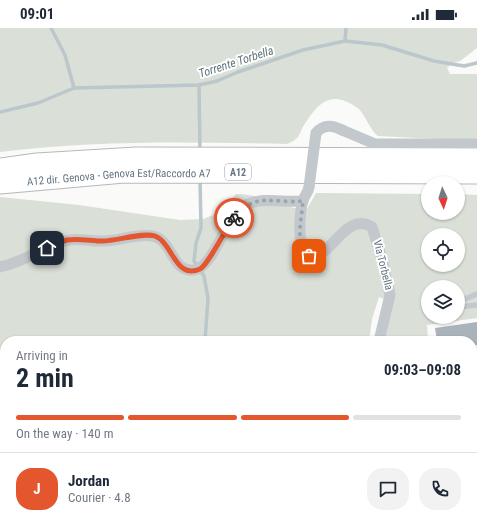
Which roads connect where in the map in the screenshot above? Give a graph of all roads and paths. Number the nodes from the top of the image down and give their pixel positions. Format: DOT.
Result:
graph roads {
  1 [pos="477,144"];
  2 [pos="477,158"];
  3 [pos="0,168"];
  4 [pos="477,174"];
  5 [pos="0,184"];
  6 [pos="303,201"];
  7 [pos="0,267"];
  8 [pos="477,294"];
  9 [pos="465,299"];
  10 [pos="477,305"];
  11 [pos="465,306"];
  12 [pos="380,336"];
  1 -- 6 [label="street, Via Torbella, bridge"];
  2 -- 3 [label="highway, A12"];
  4 -- 5 [label="highway, A12 dir. Genova - Genova Est/Raccordo A7 / A12"];
  6 -- 7 [label="street"];
  6 -- 12 [label="street, Via Torbella"];
  8 -- 9 [label="lane"];
  10 -- 11 [label="lane"];
}
